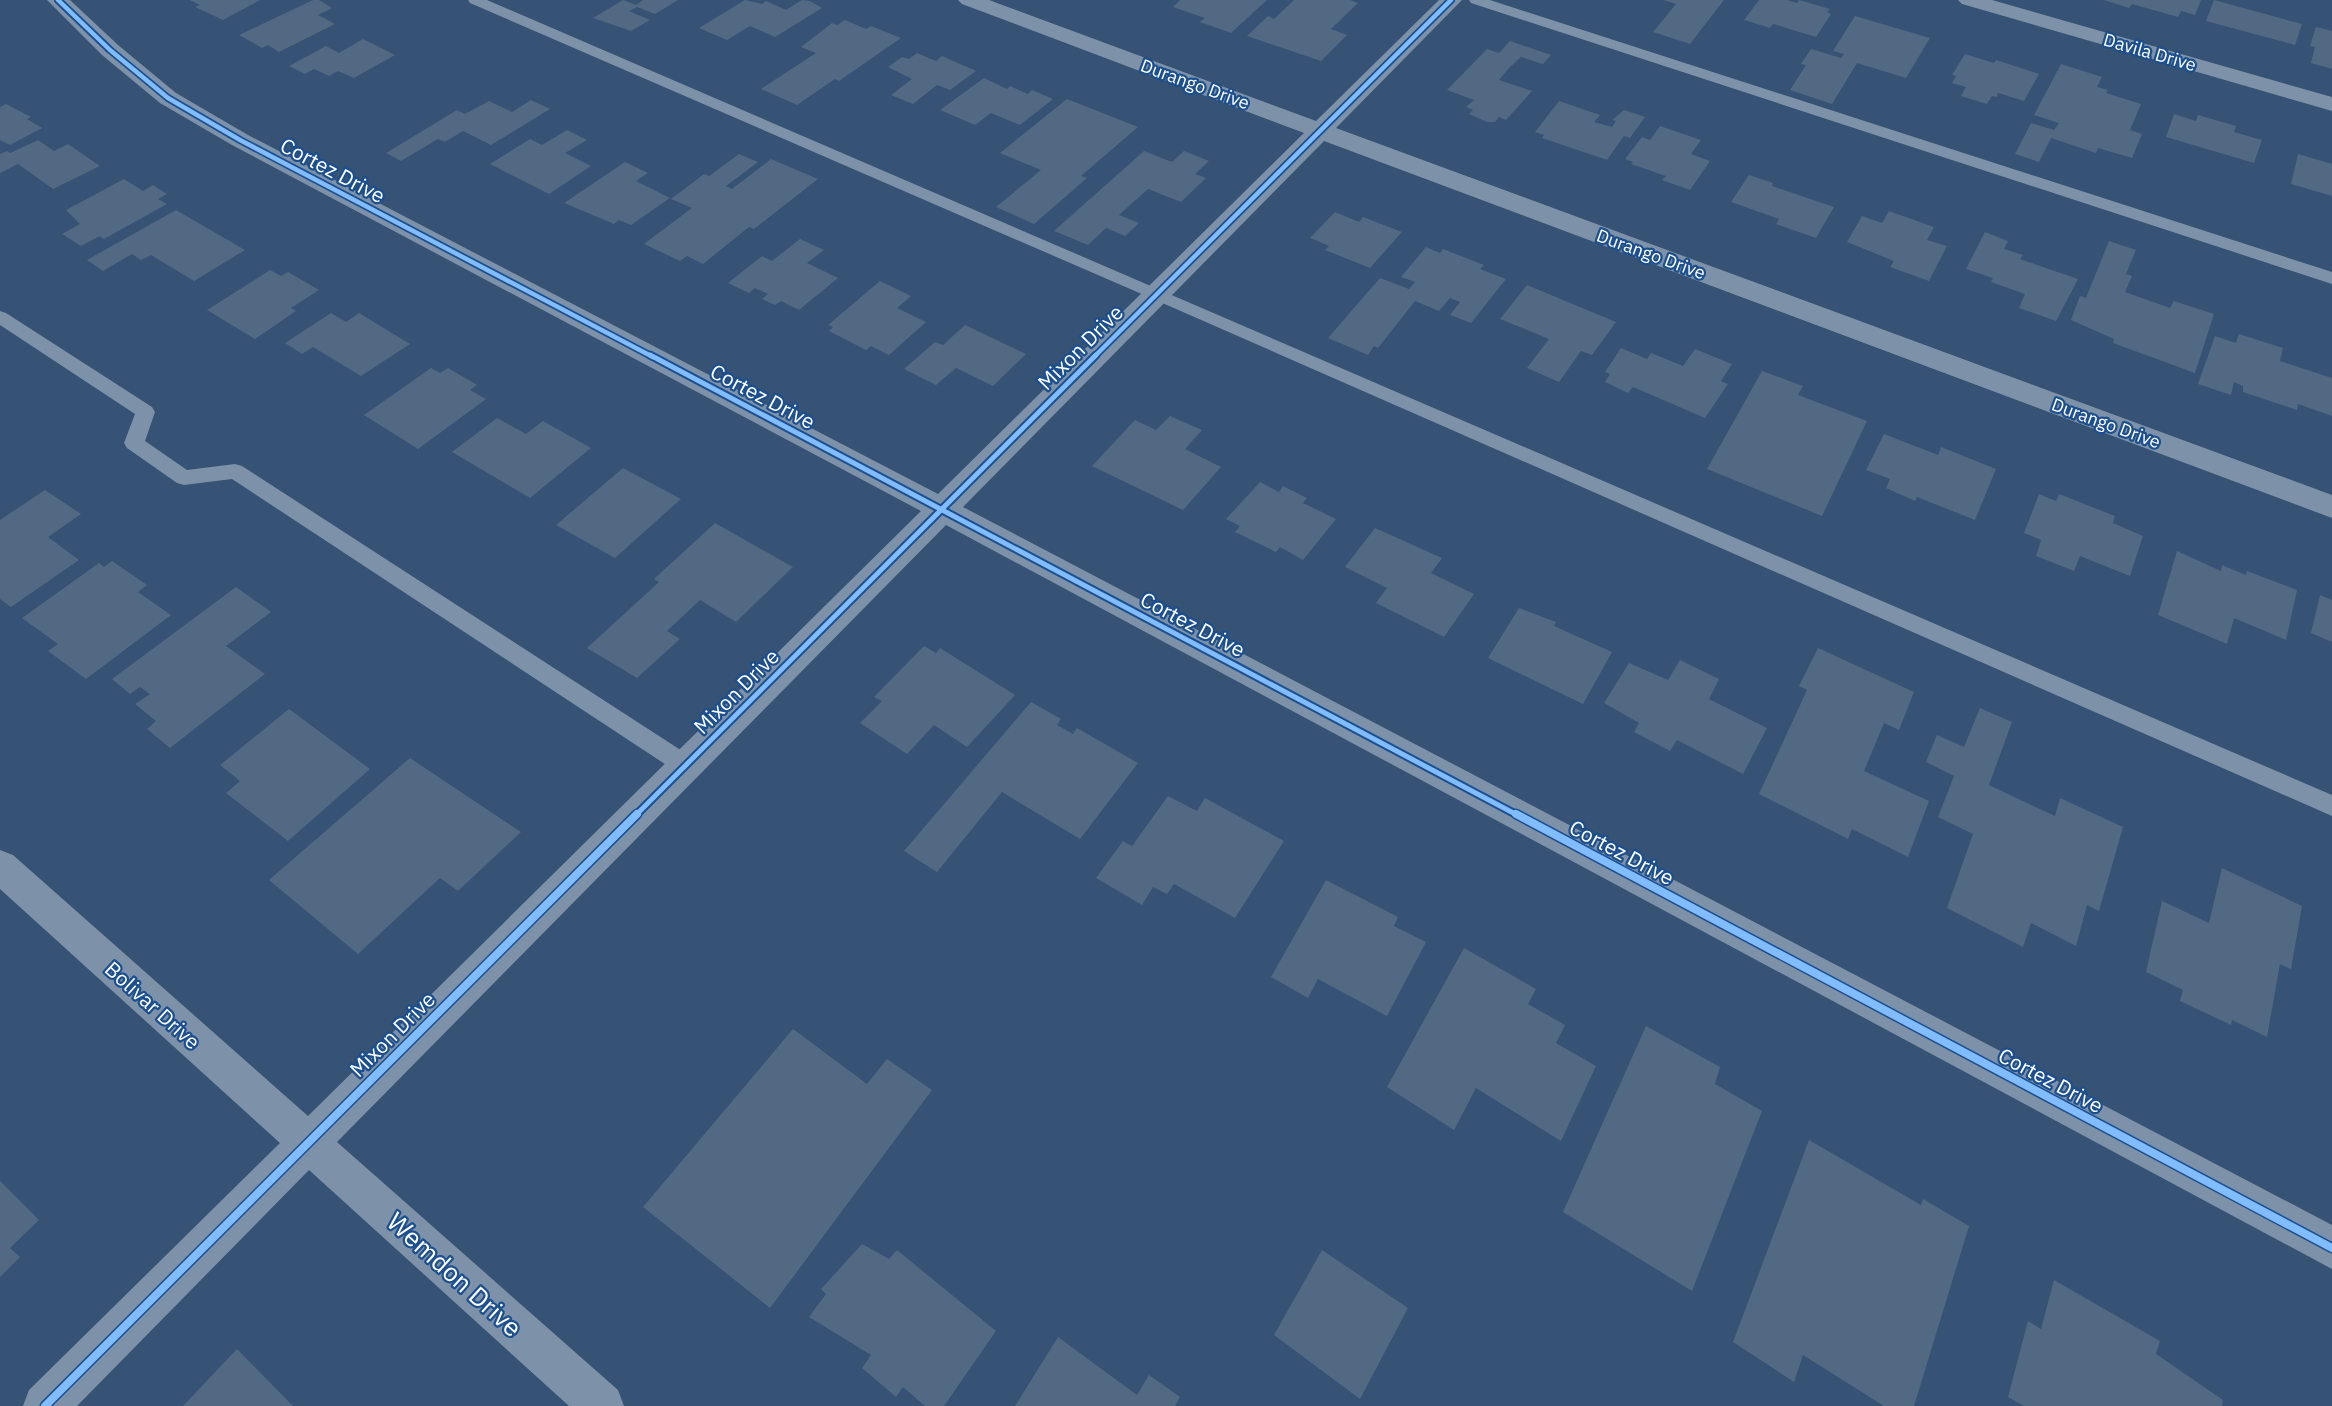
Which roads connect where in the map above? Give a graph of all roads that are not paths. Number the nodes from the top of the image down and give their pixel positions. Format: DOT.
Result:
graph roads {
  1 [pos="58,0"];
  2 [pos="474,0"];
  3 [pos="969,0"];
  4 [pos="1451,0"];
  5 [pos="1476,0"];
  6 [pos="1969,0"];
  7 [pos="2332,104"];
  8 [pos="1320,131"];
  9 [pos="2332,278"];
  10 [pos="1157,294"];
  11 [pos="0,316"];
  12 [pos="2332,507"];
  13 [pos="942,509"];
  14 [pos="685,765"];
  15 [pos="2332,806"];
  16 [pos="0,866"];
  17 [pos="307,1143"];
  18 [pos="2332,1248"];
  19 [pos="45,1406"];
  20 [pos="602,1406"];
  1 -- 13 [label="street, Cortez Drive"];
  2 -- 10 [label="lane"];
  3 -- 8 [label="street, Durango Drive"];
  4 -- 8 [label="street, Mixon Drive"];
  5 -- 9 [label="lane"];
  6 -- 7 [label="street, Davila Drive"];
  8 -- 10 [label="street, Mixon Drive"];
  8 -- 12 [label="street, Durango Drive"];
  10 -- 13 [label="street, Mixon Drive"];
  10 -- 15 [label="lane"];
  11 -- 14 [label="lane"];
  13 -- 14 [label="street, Mixon Drive"];
  13 -- 18 [label="street, Cortez Drive"];
  14 -- 17 [label="street, Mixon Drive"];
  16 -- 17 [label="street, Bolivar Drive"];
  17 -- 19 [label="street, Mixon Drive"];
  17 -- 20 [label="street, Wemdon Drive"];
}
